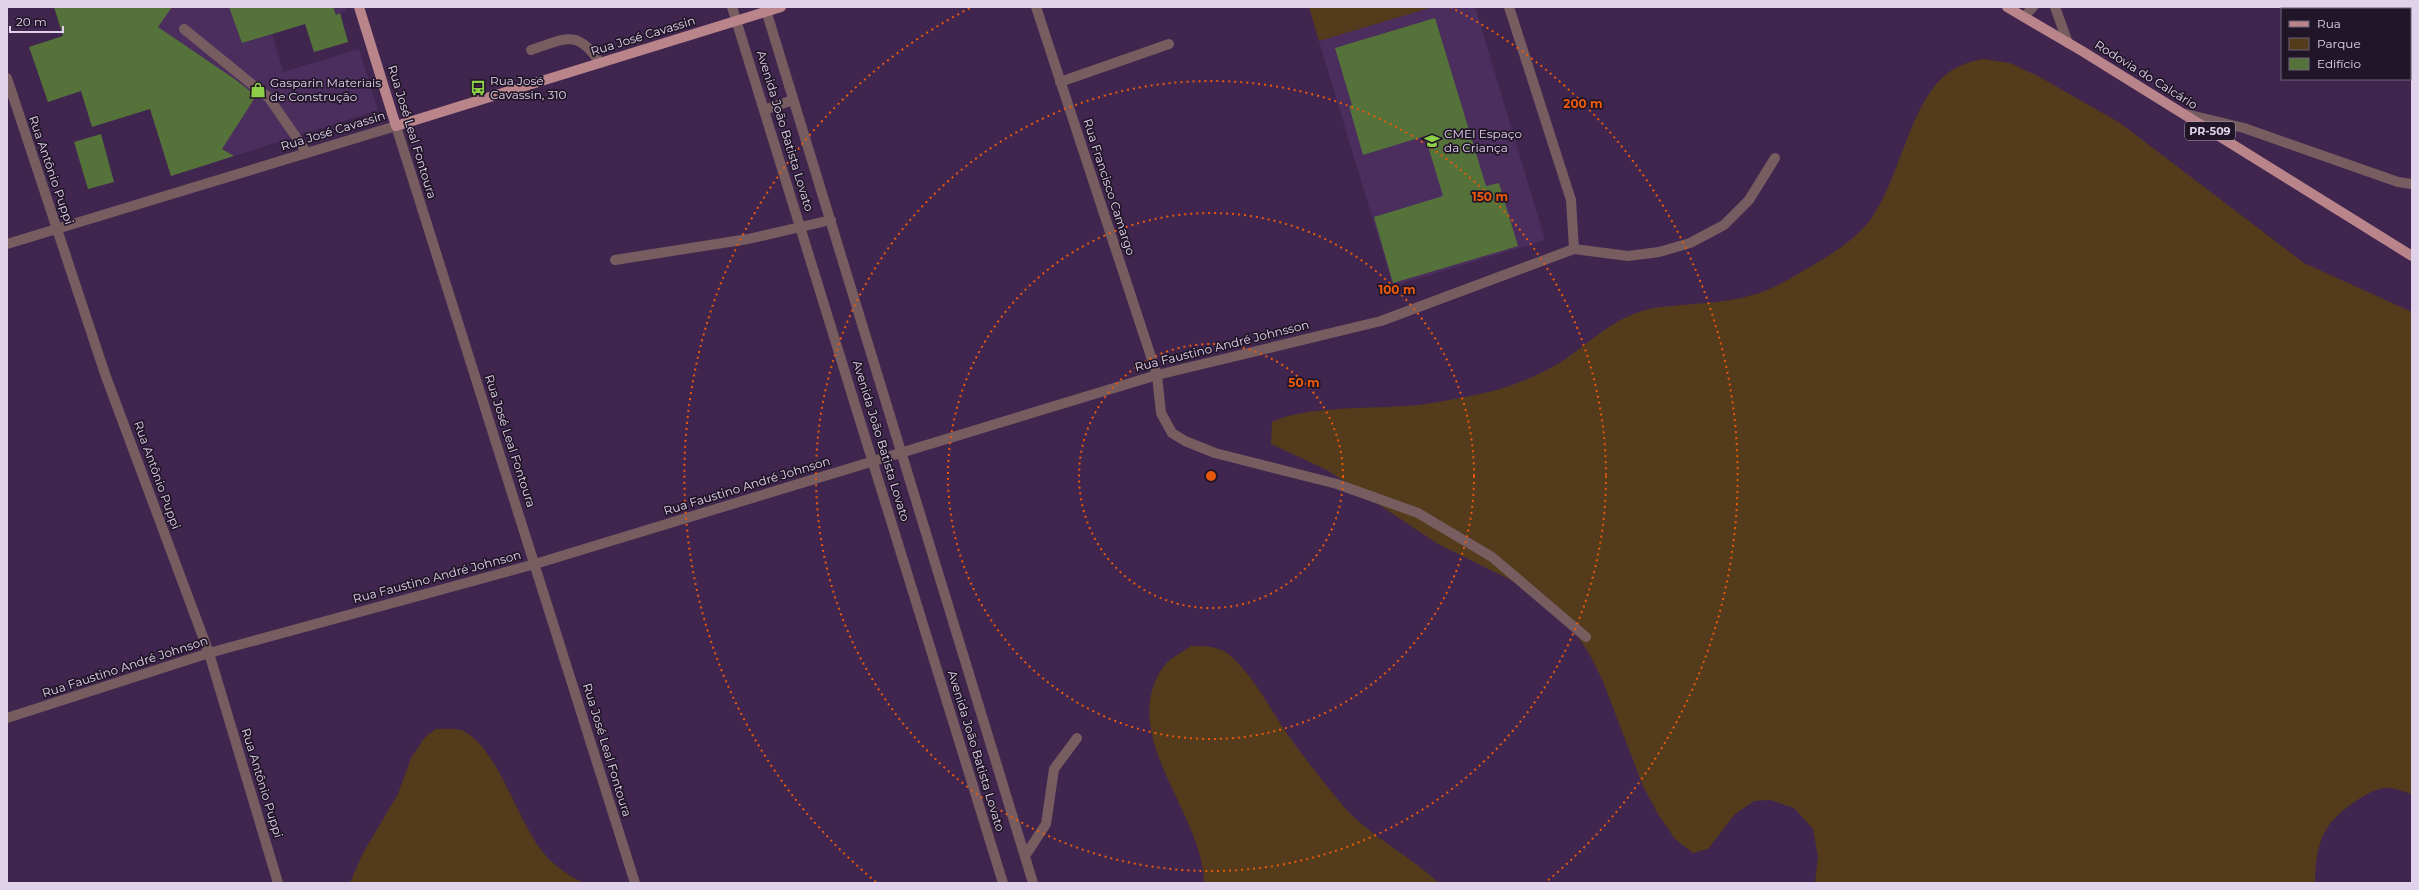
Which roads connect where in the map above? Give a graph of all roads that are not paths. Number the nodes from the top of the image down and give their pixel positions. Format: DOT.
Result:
graph roads {
  1 [pos="359,7"];
  2 [pos="732,7"];
  3 [pos="781,7"];
  4 [pos="1036,7"];
  5 [pos="1509,7"];
  6 [pos="2007,7"];
  7 [pos="2033,7"];
  8 [pos="2055,7"];
  9 [pos="765,9"];
  10 [pos="2024,17"];
  11 [pos="737,21"];
  12 [pos="184,29"];
  13 [pos="2068,43"];
  14 [pos="1169,44"];
  15 [pos="531,50"];
  16 [pos="600,63"];
  17 [pos="7,78"];
  18 [pos="1060,82"];
  19 [pos="793,100"];
  20 [pos="764,110"];
  21 [pos="2182,113"];
  22 [pos="396,126"];
  23 [pos="308,152"];
  24 [pos="1775,158"];
  25 [pos="2412,184"];
  26 [pos="831,220"];
  27 [pos="802,228"];
  28 [pos="58,229"];
  29 [pos="7,244"];
  30 [pos="1574,249"];
  31 [pos="2412,256"];
  32 [pos="615,260"];
  33 [pos="1157,374"];
  34 [pos="901,452"];
  35 [pos="873,461"];
  36 [pos="535,564"];
  37 [pos="1586,637"];
  38 [pos="209,653"];
  39 [pos="7,718"];
  40 [pos="1077,738"];
  41 [pos="1025,856"];
  42 [pos="278,883"];
  43 [pos="635,883"];
  44 [pos="1003,883"];
  45 [pos="1034,883"];
  1 -- 22 [label="main road, Rua José Leal Fontoura"];
  2 -- 11 [label="street, Avenida João Batista Lovato"];
  3 -- 9 [label="main road, Rua José Cavassin"];
  4 -- 18 [label="street, Rua Francisco Camargo"];
  5 -- 30 [label="street"];
  6 -- 10 [label="main road, Rodovia do Calcário / PR-509"];
  7 -- 10 [label="street"];
  8 -- 13 [label="street"];
  9 -- 11 [label="main road, Rua José Cavassin"];
  9 -- 19 [label="street, Avenida João Batista Lovato"];
  10 -- 13 [label="main road, Rodovia do Calcário / PR-509"];
  11 -- 16 [label="main road, Rua José Cavassin"];
  11 -- 20 [label="street, Avenida João Batista Lovato"];
  12 -- 23 [label="street"];
  13 -- 21 [label="main road, Rodovia do Calcário / PR-509"];
  14 -- 18 [label="street"];
  15 -- 16 [label="street"];
  16 -- 22 [label="main road, Rua José Cavassin"];
  17 -- 28 [label="street, Rua Antônio Puppi"];
  18 -- 33 [label="street, Rua Francisco Camargo"];
  19 -- 20 [label="street"];
  19 -- 26 [label="street, Avenida João Batista Lovato"];
  20 -- 27 [label="street, Avenida João Batista Lovato"];
  21 -- 25 [label="street"];
  21 -- 31 [label="main road, Rodovia do Calcário / PR-509"];
  22 -- 23 [label="street, Rua José Cavassin"];
  22 -- 36 [label="street, Rua José Leal Fontoura"];
  23 -- 28 [label="street, Rua José Cavassin"];
  24 -- 30 [label="street"];
  26 -- 27 [label="street"];
  26 -- 34 [label="street, Avenida João Batista Lovato"];
  27 -- 32 [label="street"];
  27 -- 35 [label="street, Avenida João Batista Lovato"];
  28 -- 29 [label="street, Rua José Cavassin"];
  28 -- 38 [label="street, Rua Antônio Puppi"];
  30 -- 33 [label="street, Rua Faustino André Johnsson"];
  33 -- 34 [label="street, Rua Faustino André Johnsson"];
  33 -- 37 [label="street, Rua Francisco Camargo"];
  34 -- 35 [label="street, Rua Faustino André Johnsson"];
  34 -- 41 [label="street, Avenida João Batista Lovato"];
  35 -- 36 [label="street, Rua Faustino André Johnson"];
  35 -- 44 [label="street, Avenida João Batista Lovato"];
  36 -- 38 [label="street, Rua Faustino André Johnson"];
  36 -- 43 [label="street, Rua José Leal Fontoura"];
  38 -- 39 [label="street, Rua Faustino André Johnson"];
  38 -- 42 [label="street, Rua Antônio Puppi"];
  40 -- 41 [label="street"];
  41 -- 45 [label="street, Avenida João Batista Lovato"];
}
